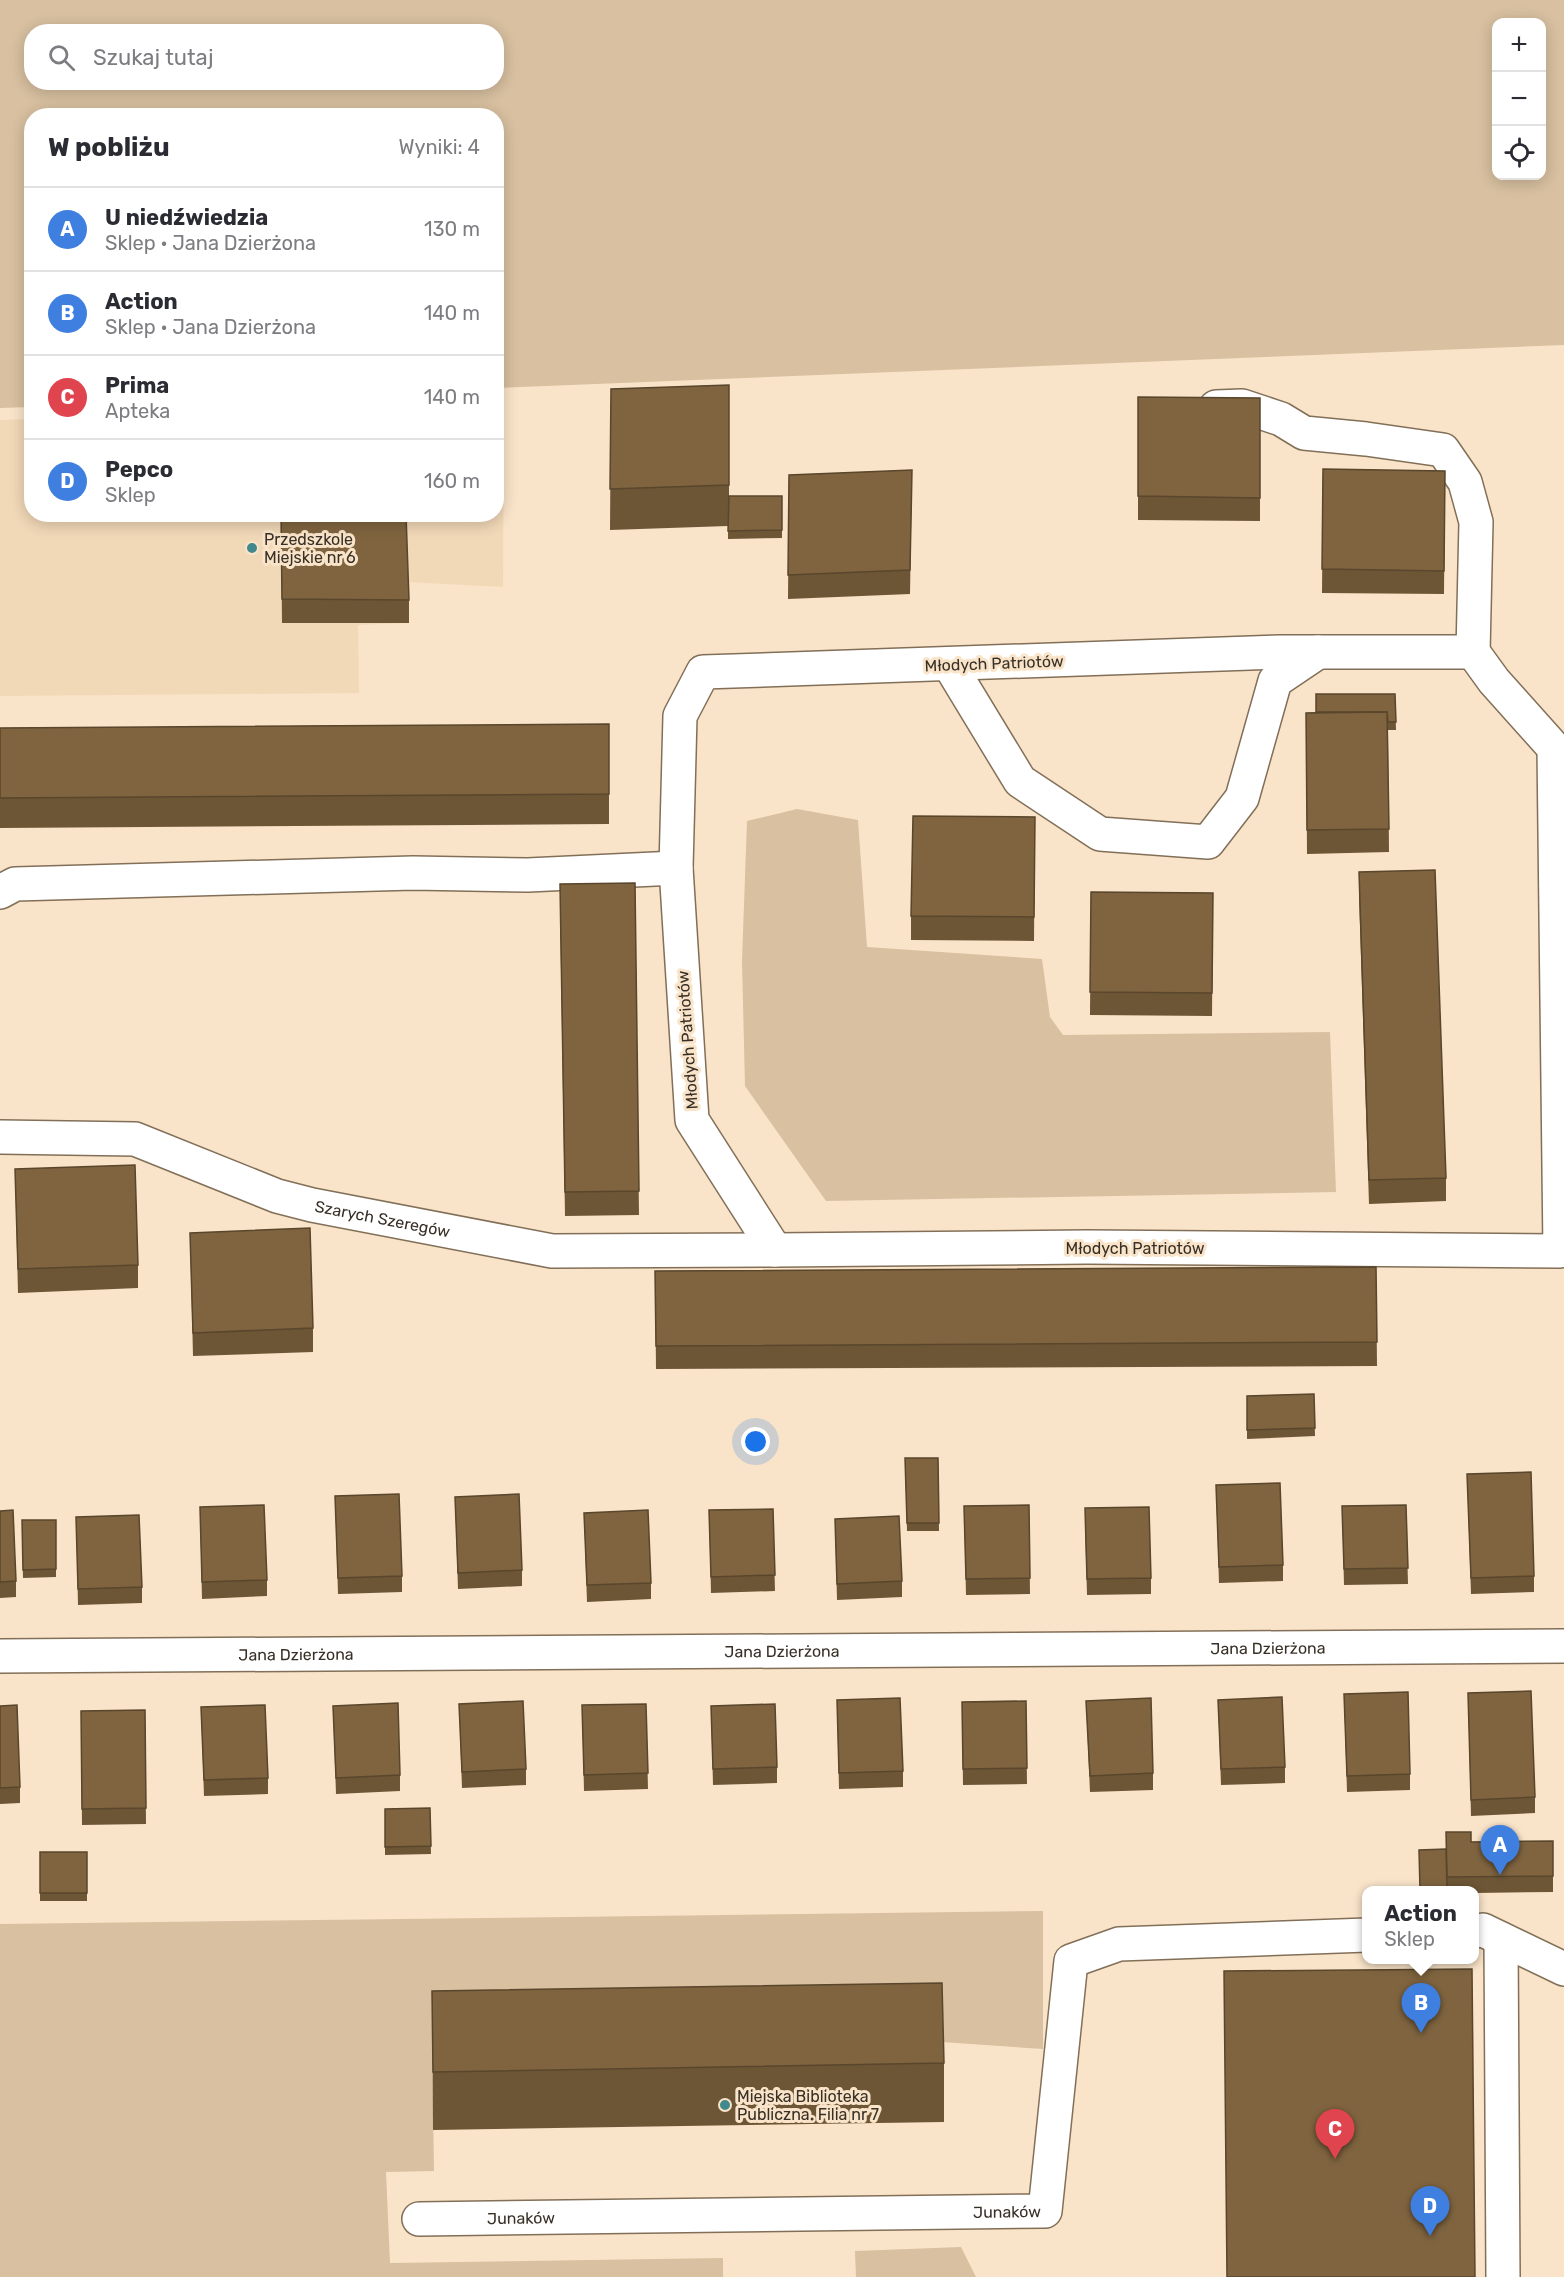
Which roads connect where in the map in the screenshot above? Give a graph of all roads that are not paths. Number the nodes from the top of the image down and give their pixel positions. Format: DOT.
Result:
graph roads {
  1 [pos="1190,409"];
  2 [pos="1318,652"];
  3 [pos="1473,652"];
  4 [pos="949,664"];
  5 [pos="1559,748"];
  6 [pos="676,868"];
  7 [pos="0,892"];
  8 [pos="0,1137"];
  9 [pos="775,1250"];
  10 [pos="1564,1646"];
  11 [pos="0,1656"];
  12 [pos="1362,1935"];
  13 [pos="1488,1935"];
  14 [pos="1564,1969"];
  15 [pos="419,2219"];
  16 [pos="1503,2277"];
  1 -- 3 [label="street"];
  2 -- 3 [label="street, Młodych Patriotów"];
  2 -- 4 [label="street, Młodych Patriotów"];
  2 -- 4 [label="street"];
  3 -- 5 [label="street, Młodych Patriotów"];
  4 -- 6 [label="street, Młodych Patriotów"];
  5 -- 9 [label="street, Młodych Patriotów"];
  6 -- 7 [label="street"];
  6 -- 9 [label="street, Młodych Patriotów"];
  8 -- 9 [label="street, Szarych Szeregów"];
  10 -- 11 [label="street, Jana Dzierżona"];
  12 -- 15 [label="street, Junaków"];
  13 -- 14 [label="street"];
  13 -- 16 [label="street"];
}
